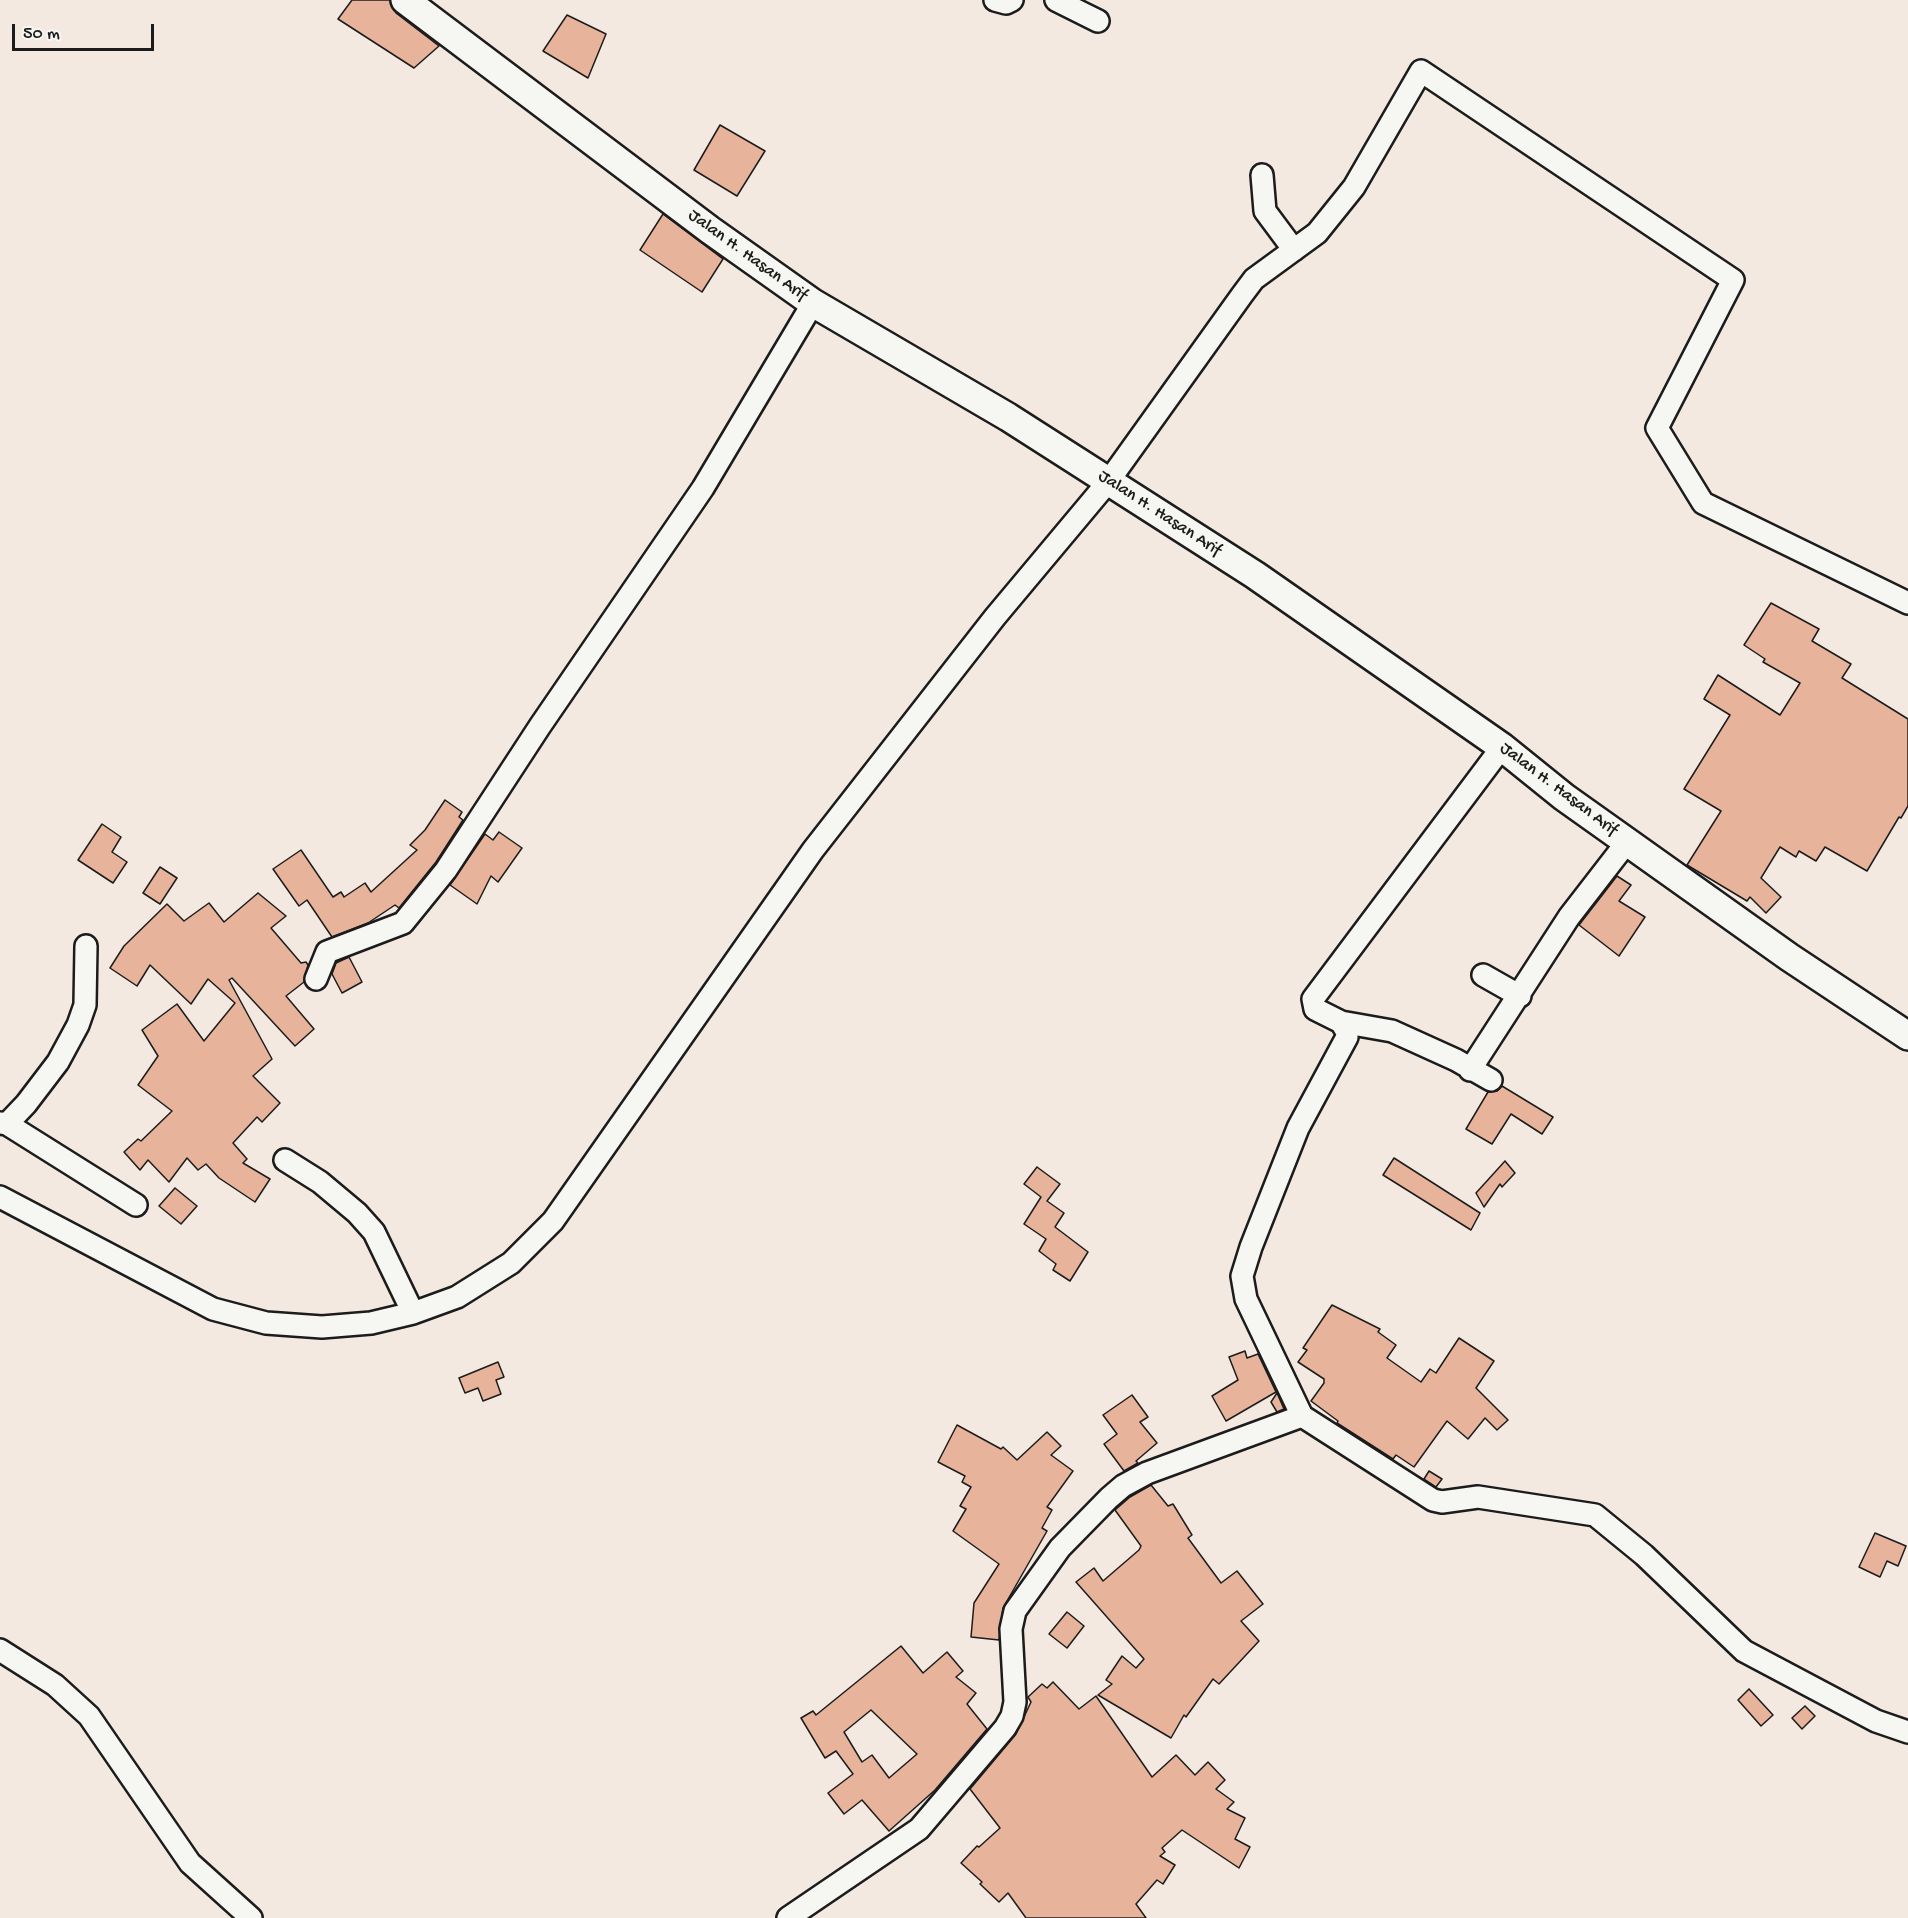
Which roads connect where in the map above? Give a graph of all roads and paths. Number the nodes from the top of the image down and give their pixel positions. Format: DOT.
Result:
graph roads {
  1 [pos="405,0"];
  2 [pos="996,0"];
  3 [pos="1012,0"];
  4 [pos="1056,0"];
  5 [pos="1098,21"];
  6 [pos="1262,175"];
  7 [pos="1294,250"];
  8 [pos="813,303"];
  9 [pos="1103,478"];
  10 [pos="1908,603"];
  11 [pos="1502,747"];
  12 [pos="1627,842"];
  13 [pos="86,946"];
  14 [pos="1483,975"];
  15 [pos="316,979"];
  16 [pos="1520,996"];
  17 [pos="1341,1022"];
  18 [pos="1908,1036"];
  19 [pos="1470,1070"];
  20 [pos="1491,1080"];
  21 [pos="3,1124"];
  22 [pos="285,1160"];
  23 [pos="0,1197"];
  24 [pos="136,1205"];
  25 [pos="410,1307"];
  26 [pos="1302,1416"];
  27 [pos="0,1650"];
  28 [pos="1908,1732"];
  29 [pos="251,1918"];
  30 [pos="788,1918"];
  1 -- 8 [label="main road, Jalan H. Hasan Arif"];
  2 -- 3 [label="street"];
  4 -- 5 [label="street"];
  6 -- 7 [label="street"];
  7 -- 9 [label="street"];
  7 -- 10 [label="street"];
  8 -- 9 [label="main road, Jalan H. Hasan Arif"];
  8 -- 15 [label="street"];
  9 -- 11 [label="main road, Jalan H. Hasan Arif"];
  9 -- 25 [label="street"];
  11 -- 12 [label="main road, Jalan H. Hasan Arif"];
  11 -- 17 [label="street"];
  12 -- 16 [label="street"];
  12 -- 18 [label="main road, Jalan H. Hasan Arif"];
  13 -- 21 [label="street"];
  14 -- 16 [label="street"];
  16 -- 19 [label="street"];
  17 -- 19 [label="street"];
  17 -- 26 [label="street"];
  19 -- 20 [label="street"];
  21 -- 24 [label="street"];
  22 -- 25 [label="street"];
  23 -- 25 [label="street"];
  26 -- 28 [label="street"];
  26 -- 30 [label="street"];
  27 -- 29 [label="street"];
}
